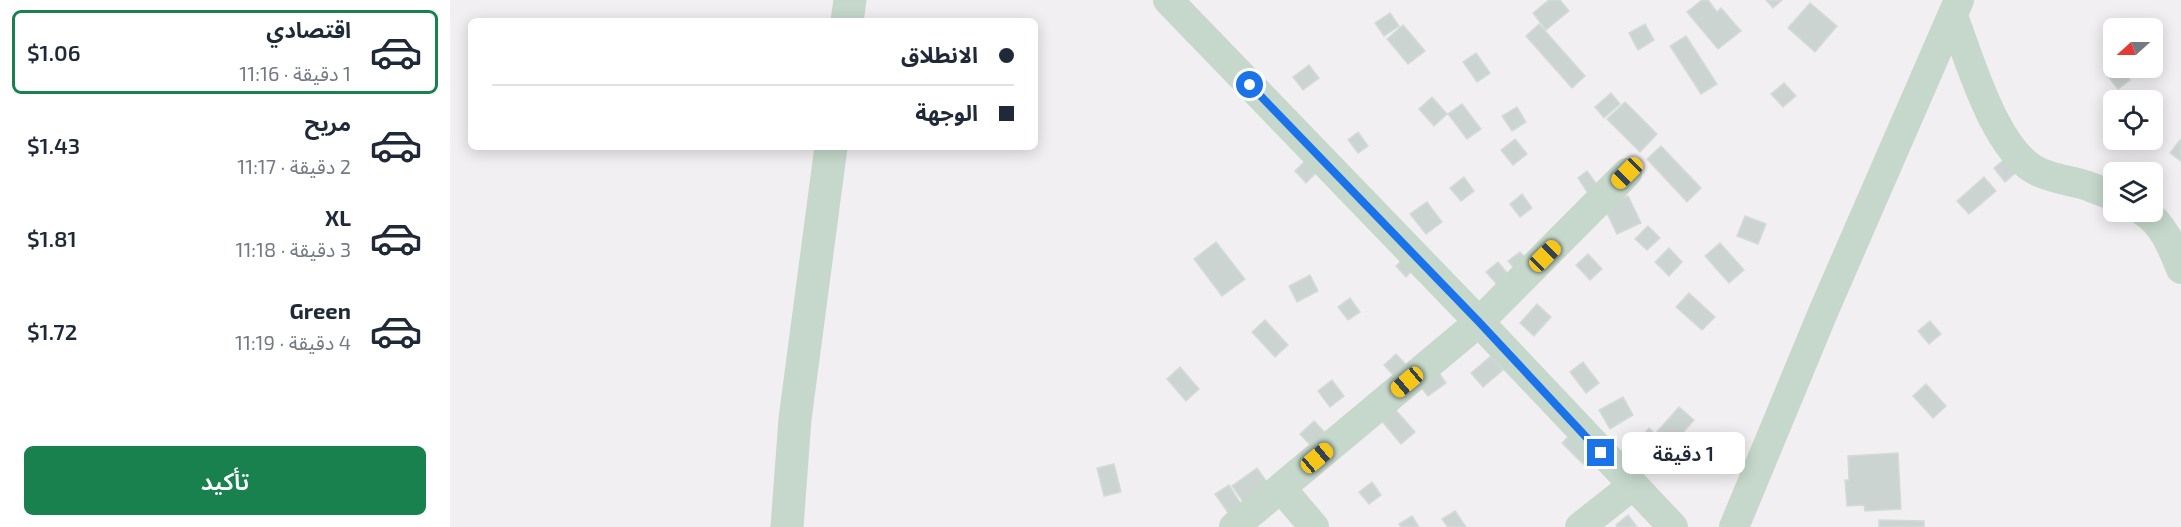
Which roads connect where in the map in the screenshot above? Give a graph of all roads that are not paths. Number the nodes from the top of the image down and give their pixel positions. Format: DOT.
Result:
graph roads {
  1 [pos="850,0"];
  2 [pos="1168,0"];
  3 [pos="1956,8"];
  4 [pos="847,18"];
  5 [pos="831,150"];
  6 [pos="1627,173"];
  7 [pos="2103,192"];
  8 [pos="2157,222"];
  9 [pos="2181,269"];
  10 [pos="1479,322"];
  11 [pos="1632,486"];
  12 [pos="1281,488"];
  13 [pos="787,527"];
  14 [pos="1234,527"];
  15 [pos="1314,527"];
  16 [pos="1580,527"];
  17 [pos="1673,527"];
  18 [pos="1734,527"];
  1 -- 4 [label="street"];
  2 -- 10 [label="street"];
  3 -- 7 [label="street"];
  3 -- 18 [label="street"];
  5 -- 13 [label="street"];
  6 -- 10 [label="street"];
  8 -- 9 [label="street"];
  10 -- 11 [label="street"];
  10 -- 12 [label="street"];
  11 -- 16 [label="street"];
  11 -- 17 [label="street"];
  12 -- 14 [label="street"];
  12 -- 15 [label="street"];
}
